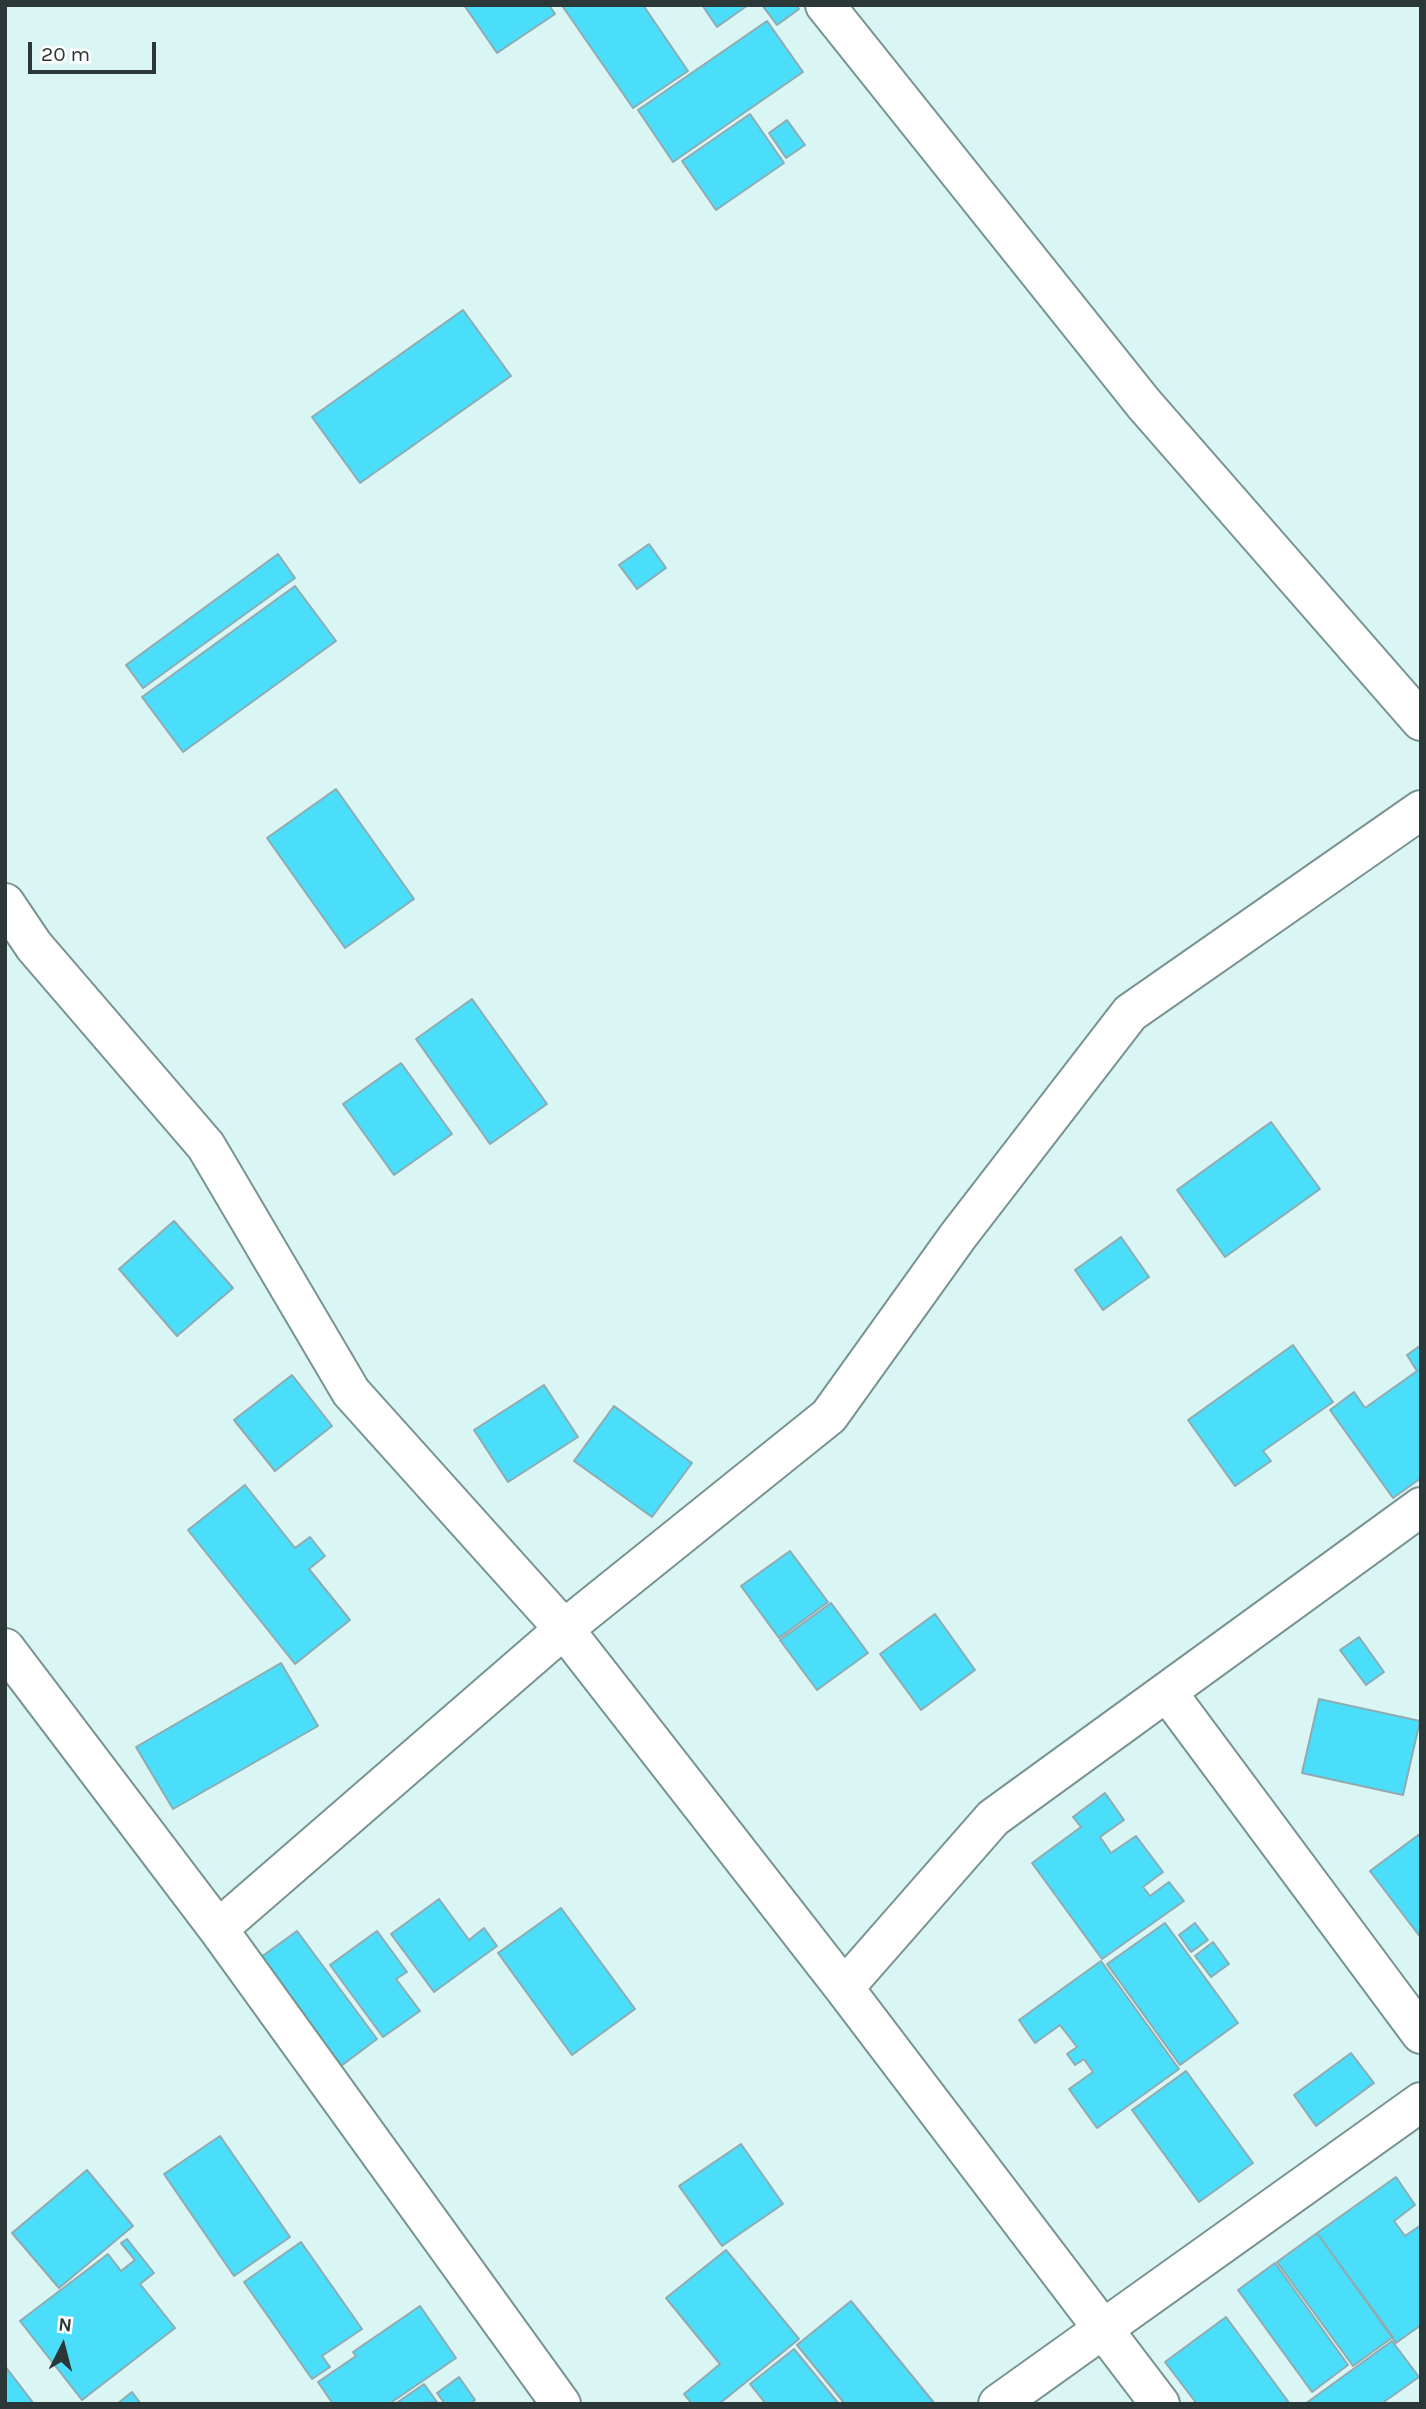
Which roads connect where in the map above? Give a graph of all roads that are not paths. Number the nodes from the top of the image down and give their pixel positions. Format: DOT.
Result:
graph roads {
  1 [pos="825,5"];
  2 [pos="1421,721"];
  3 [pos="1421,810"];
  4 [pos="5,903"];
  5 [pos="1421,1507"];
  6 [pos="564,1629"];
  7 [pos="5,1648"];
  8 [pos="1167,1692"];
  9 [pos="218,1930"];
  10 [pos="844,1988"];
  11 [pos="1421,2034"];
  12 [pos="1421,2102"];
  13 [pos="1104,2329"];
  14 [pos="561,2404"];
  15 [pos="998,2404"];
  16 [pos="1160,2404"];
  1 -- 2 [label="street"];
  3 -- 6 [label="street"];
  4 -- 6 [label="street"];
  5 -- 8 [label="street"];
  6 -- 9 [label="street"];
  6 -- 10 [label="street"];
  7 -- 9 [label="street"];
  8 -- 10 [label="street"];
  8 -- 11 [label="street"];
  9 -- 14 [label="street"];
  10 -- 13 [label="street"];
  12 -- 13 [label="street"];
  13 -- 15 [label="street"];
  13 -- 16 [label="street"];
}
